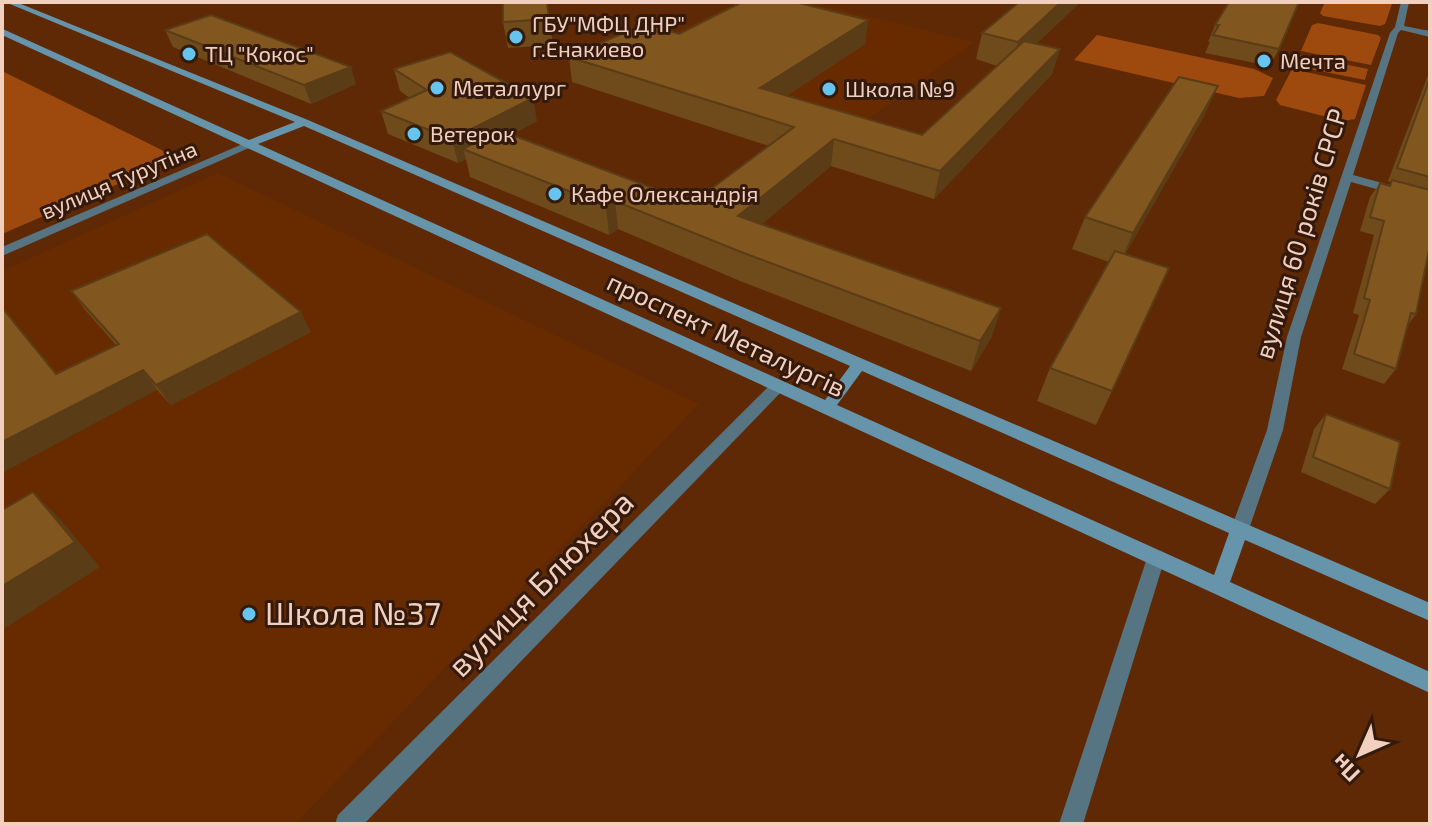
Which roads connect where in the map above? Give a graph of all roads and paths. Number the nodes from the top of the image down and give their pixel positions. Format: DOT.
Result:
graph roads {
  1 [pos="9,2"];
  2 [pos="1405,2"];
  3 [pos="1399,27"];
  4 [pos="2,32"];
  5 [pos="1430,34"];
  6 [pos="304,122"];
  7 [pos="252,143"];
  8 [pos="1347,177"];
  9 [pos="1430,200"];
  10 [pos="2,252"];
  11 [pos="859,364"];
  12 [pos="778,386"];
  13 [pos="827,408"];
  14 [pos="1240,529"];
  15 [pos="1156,558"];
  16 [pos="1219,587"];
  17 [pos="1430,612"];
  18 [pos="1430,683"];
  19 [pos="347,824"];
  20 [pos="1071,824"];
  1 -- 6 [label="street, проспект Металургів"];
  2 -- 3 [label="street, вулиця 60 років СРСР"];
  3 -- 5 [label="street"];
  3 -- 8 [label="street, вулиця 60 років СРСР"];
  4 -- 7 [label="street, проспект Металургів"];
  6 -- 7 [label="street"];
  6 -- 11 [label="street, проспект Металургів"];
  7 -- 10 [label="street, вулиця Турутіна"];
  7 -- 12 [label="street, проспект Металургів"];
  8 -- 9 [label="street"];
  8 -- 14 [label="street, вулиця 60 років СРСР"];
  11 -- 13 [label="street"];
  11 -- 14 [label="street, проспект Металургів"];
  12 -- 13 [label="street, проспект Металургів"];
  12 -- 19 [label="street, вулиця Блюхера"];
  13 -- 15 [label="street, проспект Металургів"];
  14 -- 16 [label="street"];
  14 -- 17 [label="street, проспект Металургів"];
  15 -- 16 [label="street, проспект Металургів"];
  15 -- 20 [label="street"];
  16 -- 18 [label="street, проспект Металургів"];
}
